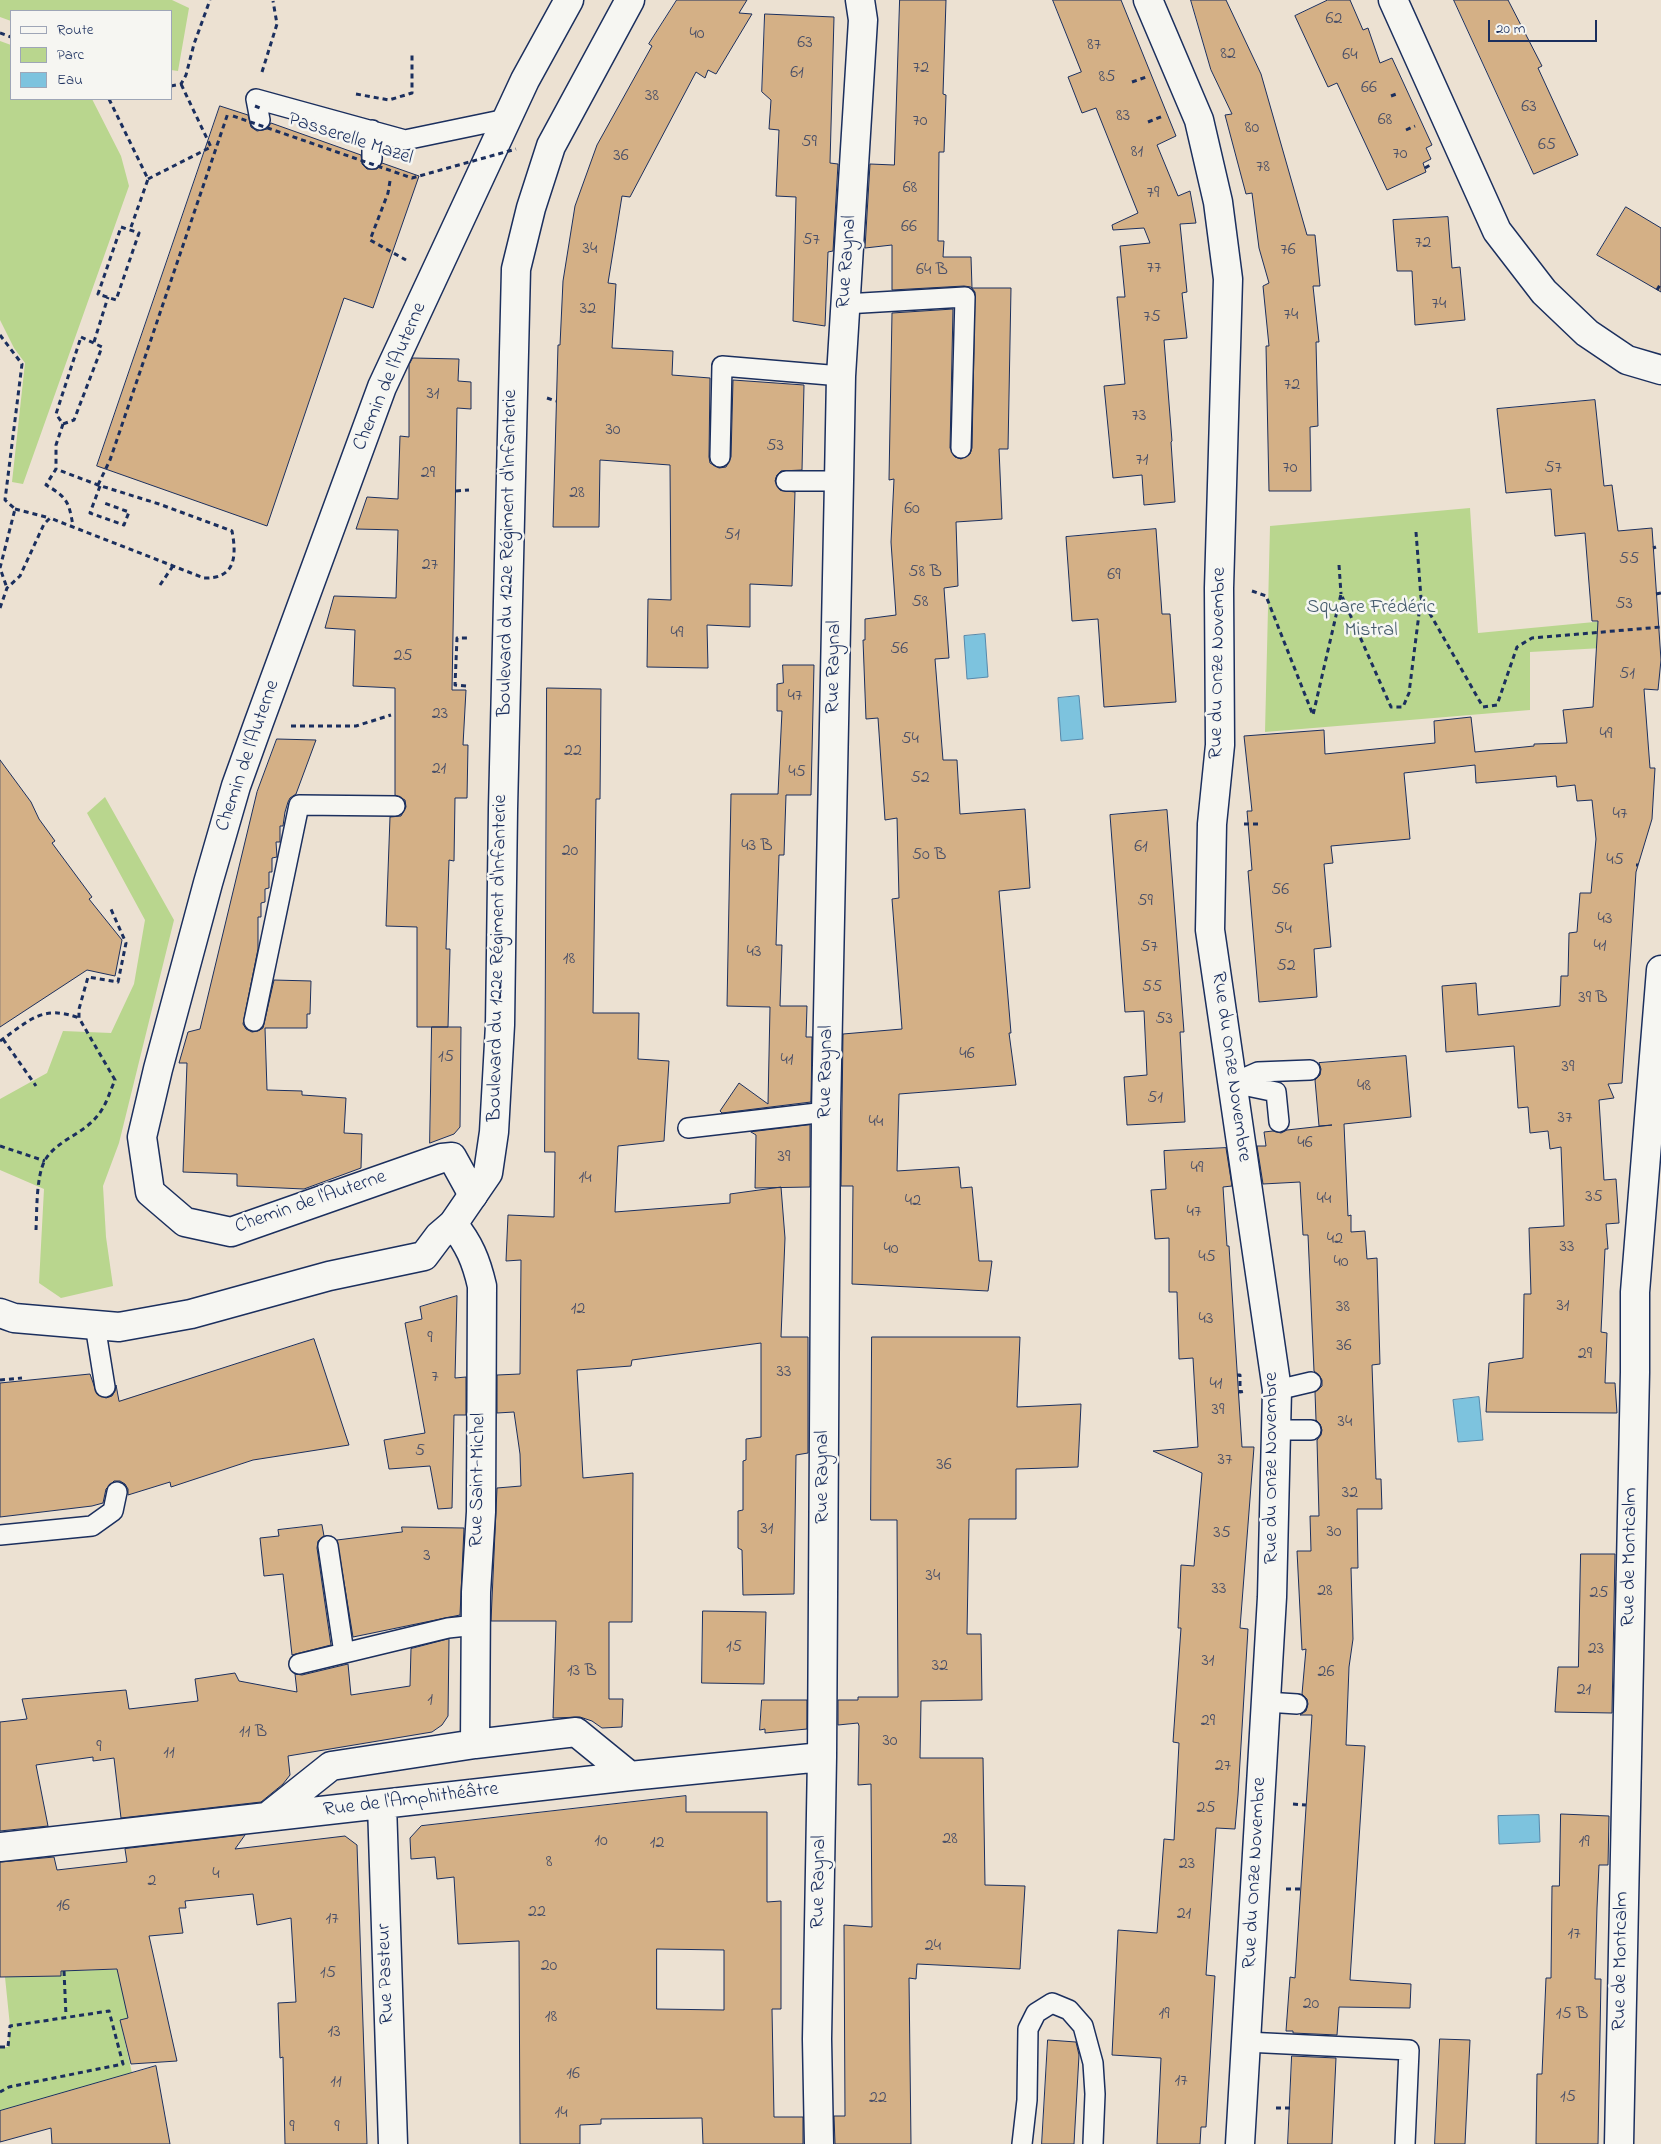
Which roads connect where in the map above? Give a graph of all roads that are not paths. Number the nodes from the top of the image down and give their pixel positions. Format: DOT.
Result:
graph roads {
  1 [pos="569,0"];
  2 [pos="630,0"];
  3 [pos="860,0"];
  4 [pos="1148,0"];
  5 [pos="1393,0"];
  6 [pos="258,108"];
  7 [pos="506,119"];
  8 [pos="372,130"];
  9 [pos="372,159"];
  10 [pos="845,304"];
  11 [pos="1661,370"];
  12 [pos="841,376"];
  13 [pos="961,448"];
  14 [pos="720,457"];
  15 [pos="786,481"];
  16 [pos="839,481"];
  17 [pos="395,806"];
  18 [pos="1661,972"];
  19 [pos="254,1021"];
  20 [pos="1310,1070"];
  21 [pos="1233,1083"];
  22 [pos="826,1112"];
  23 [pos="1280,1122"];
  24 [pos="688,1128"];
  25 [pos="473,1195"];
  26 [pos="446,1230"];
  27 [pos="0,1313"];
  28 [pos="95,1325"];
  29 [pos="1311,1382"];
  30 [pos="105,1387"];
  31 [pos="1277,1390"];
  32 [pos="1276,1430"];
  33 [pos="1311,1430"];
  34 [pos="117,1492"];
  35 [pos="0,1535"];
  36 [pos="328,1546"];
  37 [pos="476,1625"];
  38 [pos="344,1653"];
  39 [pos="300,1664"];
  40 [pos="1266,1702"];
  41 [pos="1297,1704"];
  42 [pos="475,1744"];
  43 [pos="822,1757"];
  44 [pos="630,1776"];
  45 [pos="382,1804"];
  46 [pos="267,1817"];
  47 [pos="0,1847"];
  48 [pos="1246,2042"];
  49 [pos="393,2144"];
  50 [pos="820,2144"];
  51 [pos="1022,2144"];
  52 [pos="1093,2144"];
  53 [pos="1240,2144"];
  54 [pos="1405,2144"];
  55 [pos="1619,2144"];
  1 -- 7 [label="street, Chemin de l'Auterne"];
  2 -- 25 [label="street, Boulevard du 122e Régiment d'Infanterie"];
  3 -- 10 [label="street, Rue Raynal"];
  4 -- 21 [label="street, Rue du Onze Novembre"];
  5 -- 11 [label="street"];
  6 -- 8 [label="lane"];
  7 -- 8 [label="lane"];
  7 -- 25 [label="street, Chemin de l'Auterne"];
  8 -- 9 [label="lane"];
  10 -- 12 [label="street, Rue Raynal"];
  10 -- 13 [label="lane"];
  12 -- 14 [label="lane"];
  12 -- 16 [label="street, Rue Raynal"];
  15 -- 16 [label="lane"];
  16 -- 22 [label="street, Rue Raynal"];
  17 -- 19 [label="lane"];
  18 -- 55 [label="street, Rue de Montcalm"];
  20 -- 21 [label="lane"];
  21 -- 23 [label="lane"];
  21 -- 31 [label="street, Rue du Onze Novembre"];
  22 -- 24 [label="lane"];
  22 -- 43 [label="street, Rue Raynal"];
  25 -- 26 [label="street, Boulevard du 122e Régiment d'Infanterie"];
  26 -- 28 [label="street"];
  26 -- 37 [label="street, Rue Saint-Michel"];
  27 -- 28 [label="street"];
  28 -- 30 [label="lane"];
  29 -- 31 [label="lane"];
  31 -- 32 [label="street, Rue du Onze Novembre"];
  32 -- 33 [label="lane"];
  32 -- 40 [label="street, Rue du Onze Novembre"];
  34 -- 35 [label="lane"];
  36 -- 38 [label="lane"];
  37 -- 38 [label="lane"];
  37 -- 42 [label="street, Rue Saint-Michel"];
  38 -- 39 [label="lane"];
  40 -- 41 [label="lane"];
  40 -- 48 [label="street, Rue du Onze Novembre"];
  42 -- 44 [label="street"];
  42 -- 46 [label="street"];
  43 -- 44 [label="street, Rue de l'Amphithéâtre"];
  43 -- 50 [label="street, Rue Raynal"];
  44 -- 45 [label="street, Rue de l'Amphithéâtre"];
  45 -- 46 [label="street, Rue de l'Amphithéâtre"];
  45 -- 49 [label="street, Rue Pasteur"];
  46 -- 47 [label="street, Rue de l'Amphithéâtre"];
  48 -- 53 [label="street, Rue du Onze Novembre"];
  48 -- 54 [label="lane"];
  51 -- 52 [label="lane"];
}
